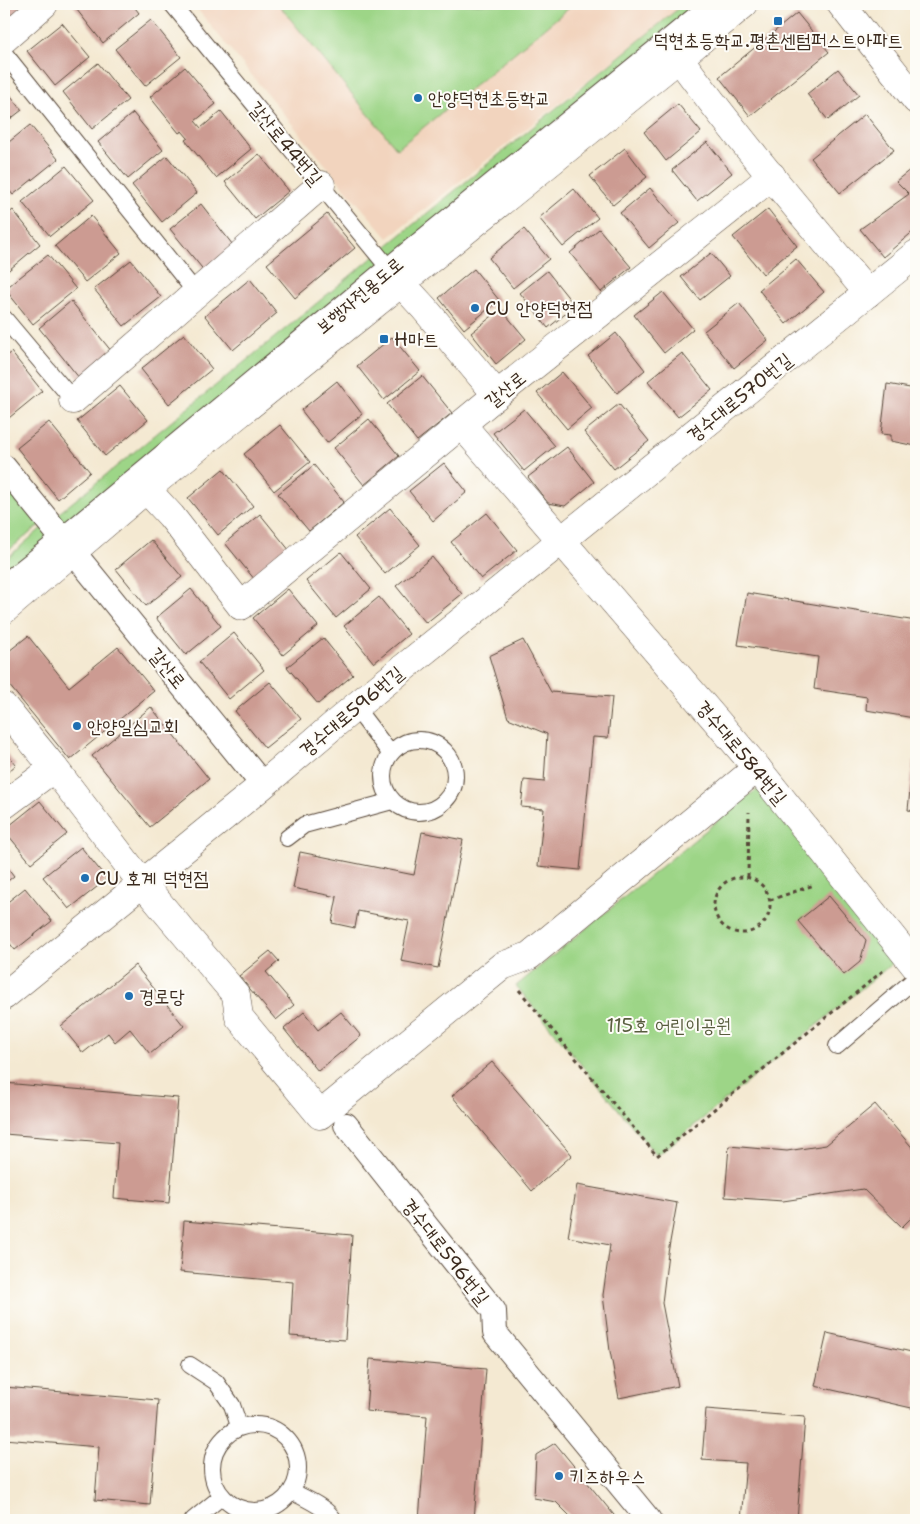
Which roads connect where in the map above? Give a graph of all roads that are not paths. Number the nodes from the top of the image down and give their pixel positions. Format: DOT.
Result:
graph roads {
  1 [pos="44,4"];
  2 [pos="172,4"];
  3 [pos="716,4"];
  4 [pos="744,4"];
  5 [pos="841,4"];
  6 [pos="4,39"];
  7 [pos="4,52"];
  8 [pos="679,58"];
  9 [pos="916,100"];
  10 [pos="772,176"];
  11 [pos="321,185"];
  12 [pos="916,254"];
  13 [pos="396,276"];
  14 [pos="868,293"];
  15 [pos="197,294"];
  16 [pos="4,318"];
  17 [pos="497,395"];
  18 [pos="73,400"];
  19 [pos="462,424"];
  20 [pos="4,467"];
  21 [pos="146,489"];
  22 [pos="561,541"];
  23 [pos="72,552"];
  24 [pos="4,587"];
  25 [pos="4,610"];
  26 [pos="4,707"];
  27 [pos="355,707"];
  28 [pos="390,753"];
  29 [pos="54,768"];
  30 [pos="757,768"];
  31 [pos="263,785"];
  32 [pos="392,801"];
  33 [pos="4,805"];
  34 [pos="287,838"];
  35 [pos="142,883"];
  36 [pos="903,966"];
  37 [pos="916,978"];
  38 [pos="4,996"];
  39 [pos="837,1046"];
  40 [pos="346,1125"];
  41 [pos="190,1365"];
  42 [pos="239,1426"];
  43 [pos="293,1492"];
  44 [pos="221,1497"];
  45 [pos="193,1520"];
  46 [pos="334,1520"];
  47 [pos="649,1520"];
  1 -- 6 [label="street"];
  2 -- 11 [label="lane, 갈산로44번길"];
  3 -- 13 [label="street, 보행자전용도로"];
  4 -- 8 [label="street"];
  5 -- 9 [label="street"];
  7 -- 15 [label="lane"];
  8 -- 10 [label="street"];
  8 -- 13 [label="street"];
  10 -- 14 [label="street"];
  10 -- 17 [label="street, 갈산로"];
  11 -- 13 [label="lane, 갈산로44번길"];
  11 -- 15 [label="street"];
  12 -- 14 [label="street, 경수대로570번길"];
  13 -- 17 [label="street"];
  13 -- 21 [label="street"];
  13 -- 24 [label="street, 보행자전용도로"];
  14 -- 22 [label="street, 경수대로570번길"];
  15 -- 18 [label="street"];
  16 -- 18 [label="lane"];
  17 -- 19 [label="street, 갈산로"];
  19 -- 21 [label="street, 갈산로"];
  19 -- 22 [label="street, 경수대로584번길"];
  20 -- 23 [label="street, 갈산로"];
  21 -- 23 [label="street"];
  22 -- 27 [label="street, 경수대로596번길"];
  22 -- 30 [label="street, 경수대로584번길"];
  23 -- 25 [label="street"];
  23 -- 31 [label="street, 갈산로"];
  26 -- 29 [label="street"];
  27 -- 28 [label="lane"];
  27 -- 31 [label="street, 경수대로596번길"];
  28 -- 32 [label="lane"];
  28 -- 32 [label="lane"];
  29 -- 33 [label="street"];
  29 -- 35 [label="street"];
  30 -- 35 [label="street"];
  30 -- 36 [label="street, 경수대로584번길"];
  31 -- 35 [label="street, 경수대로596번길"];
  32 -- 34 [label="lane"];
  35 -- 38 [label="street, 경수대로596번길"];
  37 -- 39 [label="lane"];
  40 -- 47 [label="street, 경수대로596번길"];
  41 -- 42 [label="lane"];
  42 -- 43 [label="lane"];
  42 -- 44 [label="lane"];
  43 -- 44 [label="lane"];
  43 -- 46 [label="lane"];
  44 -- 45 [label="lane"];
}
